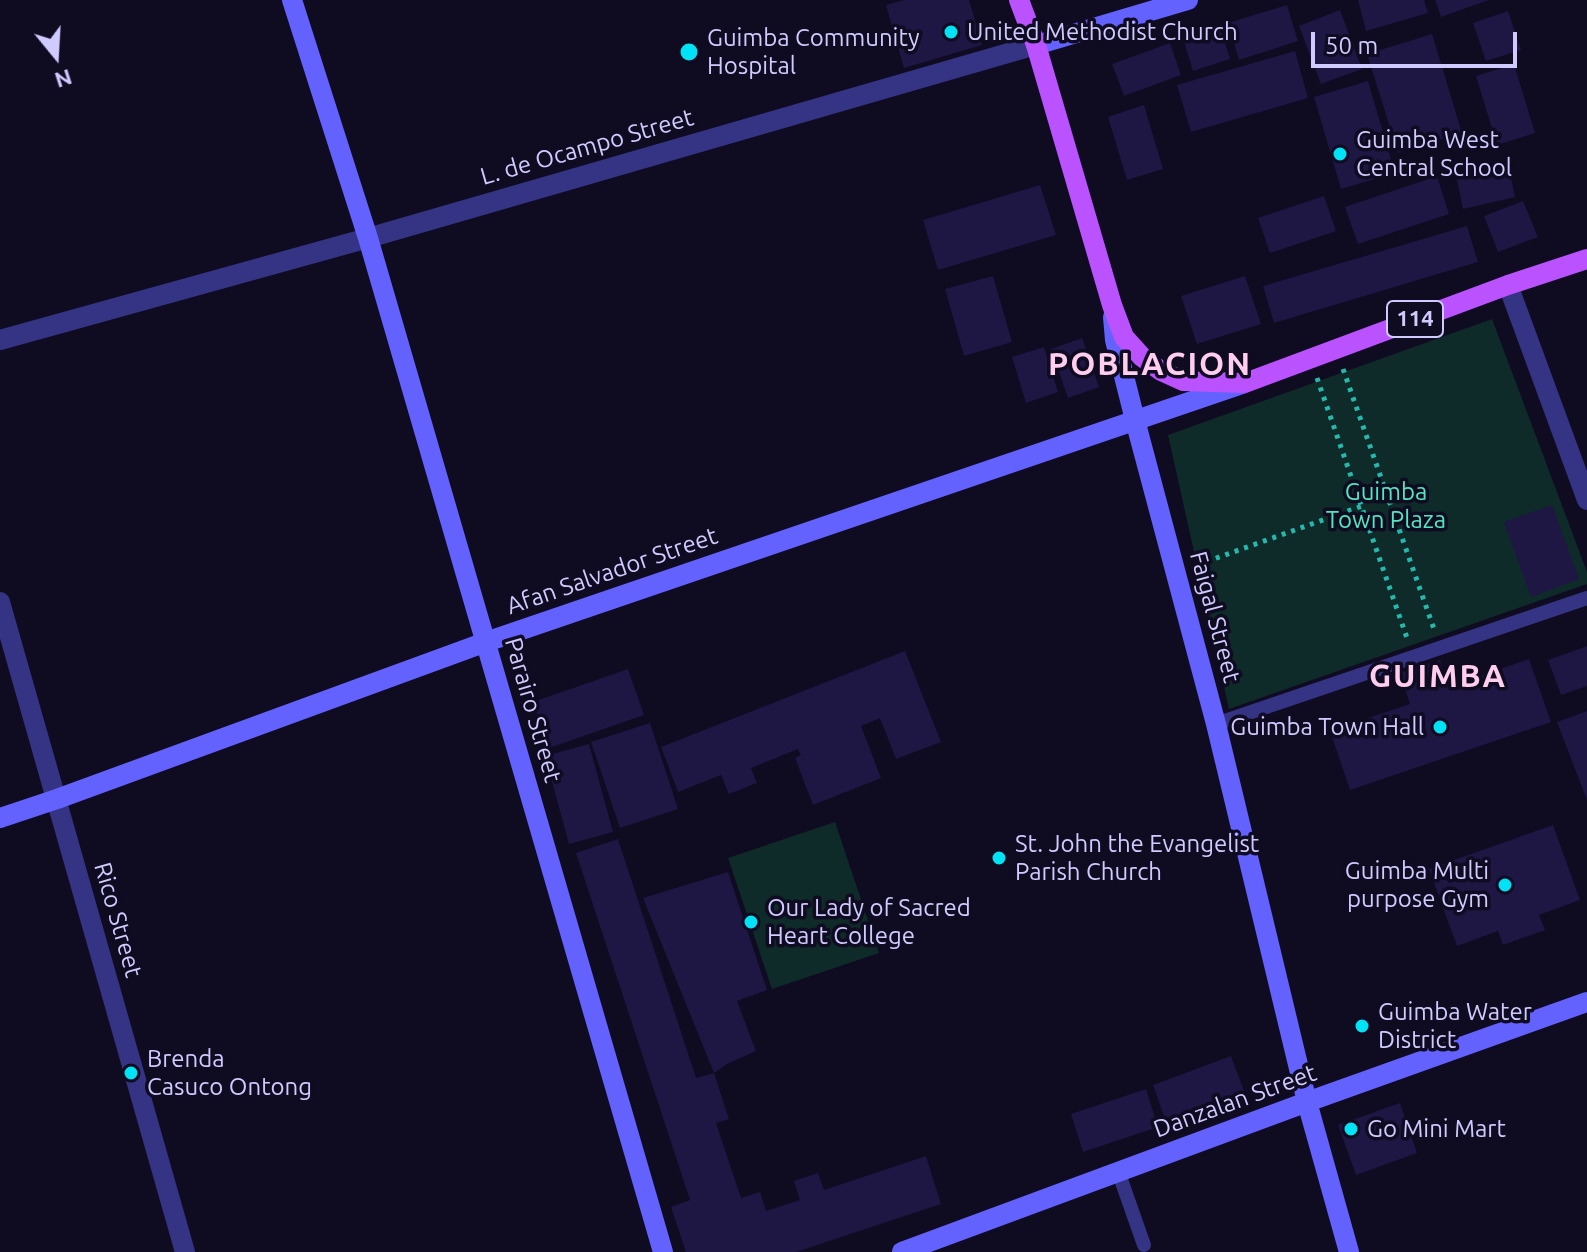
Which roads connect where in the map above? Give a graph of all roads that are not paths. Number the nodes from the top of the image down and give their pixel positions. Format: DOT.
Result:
graph roads {
  1 [pos="292,0"];
  2 [pos="1019,0"];
  3 [pos="1188,0"];
  4 [pos="1036,45"];
  5 [pos="368,238"];
  6 [pos="1587,259"];
  7 [pos="1508,285"];
  8 [pos="1112,305"];
  9 [pos="0,340"];
  10 [pos="1245,383"];
  11 [pos="1135,420"];
  12 [pos="1587,500"];
  13 [pos="1587,598"];
  14 [pos="0,602"];
  15 [pos="486,642"];
  16 [pos="1216,724"];
  17 [pos="57,799"];
  18 [pos="0,818"];
  19 [pos="1587,1002"];
  20 [pos="1307,1102"];
  21 [pos="1118,1171"];
  22 [pos="1144,1245"];
  23 [pos="185,1252"];
  24 [pos="663,1252"];
  25 [pos="902,1252"];
  26 [pos="1349,1252"];
  1 -- 5 [label="street, Parairo Street"];
  2 -- 4 [label="main road, Faigal Street / 114"];
  3 -- 4 [label="street, L. de Ocampo Street"];
  4 -- 5 [label="street, L. de Ocampo Street"];
  4 -- 8 [label="main road, Faigal Street / 114"];
  5 -- 9 [label="street, L. de Ocampo Street"];
  5 -- 15 [label="street, Parairo Street"];
  6 -- 7 [label="main road, Afan Salvador Street / 114"];
  7 -- 10 [label="main road, Afan Salvador Street / 114"];
  7 -- 12 [label="street"];
  8 -- 10 [label="main road, Afan Salvador Street / 114"];
  8 -- 11 [label="street, Faigal Street"];
  10 -- 11 [label="street, Afan Salvador Street"];
  11 -- 15 [label="street, Afan Salvador Street"];
  11 -- 16 [label="street, Faigal Street"];
  13 -- 16 [label="lane"];
  14 -- 17 [label="street, Rico Street"];
  15 -- 17 [label="street, Afan Salvador Street"];
  15 -- 24 [label="street, Parairo Street"];
  16 -- 20 [label="street, Faigal Street"];
  17 -- 18 [label="street, Afan Salvador Street"];
  17 -- 23 [label="street, Rico Street"];
  19 -- 20 [label="street, Danzalan Street"];
  20 -- 21 [label="street, Danzalan Street"];
  20 -- 26 [label="street, Faigal Street"];
  21 -- 22 [label="lane"];
  21 -- 25 [label="street, Danzalan Street"];
}
